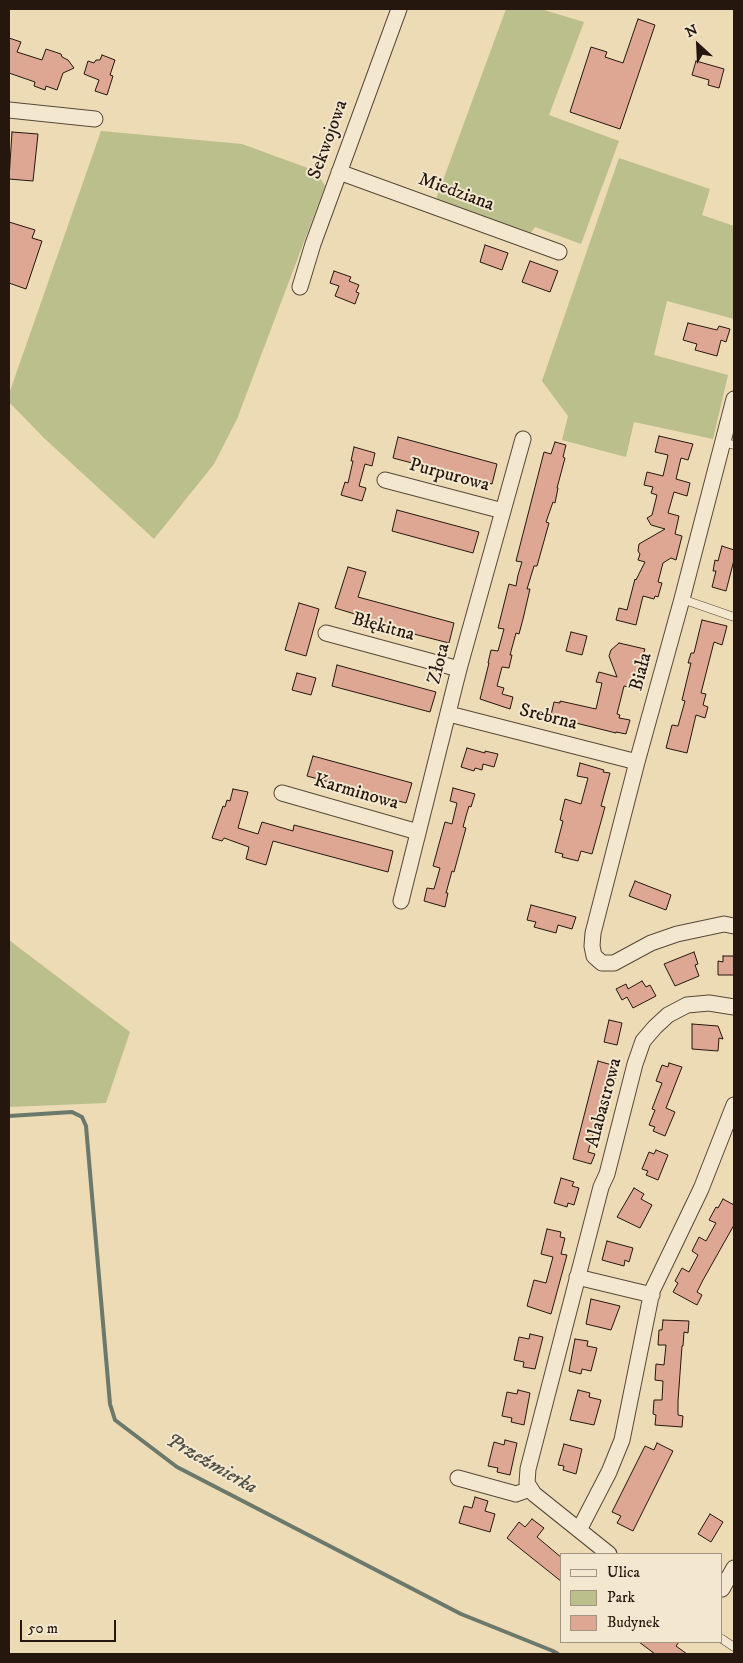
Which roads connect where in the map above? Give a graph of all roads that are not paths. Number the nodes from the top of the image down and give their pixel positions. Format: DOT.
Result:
graph roads {
  1 [pos="399,9"];
  2 [pos="9,110"];
  3 [pos="95,119"];
  4 [pos="339,172"];
  5 [pos="559,252"];
  6 [pos="300,287"];
  7 [pos="734,399"];
  8 [pos="523,439"];
  9 [pos="729,443"];
  10 [pos="385,480"];
  11 [pos="503,511"];
  12 [pos="682,599"];
  13 [pos="734,617"];
  14 [pos="326,633"];
  15 [pos="459,669"];
  16 [pos="449,714"];
  17 [pos="637,762"];
  18 [pos="282,793"];
  19 [pos="418,832"];
  20 [pos="401,901"];
  21 [pos="734,926"];
  22 [pos="734,1007"];
  23 [pos="734,1104"];
  24 [pos="577,1277"];
  25 [pos="652,1295"];
  26 [pos="458,1478"];
  27 [pos="530,1489"];
  28 [pos="579,1530"];
  29 [pos="608,1553"];
  30 [pos="734,1568"];
  31 [pos="723,1587"];
  32 [pos="723,1640"];
  33 [pos="734,1647"];
  1 -- 4 [label="street, Sekwojowa"];
  2 -- 3 [label="street"];
  4 -- 5 [label="street, Miedziana"];
  4 -- 6 [label="street, Sekwojowa"];
  7 -- 9 [label="street, Biała"];
  8 -- 11 [label="street, Złota"];
  9 -- 12 [label="street, Biała"];
  10 -- 11 [label="street, Purpurowa"];
  11 -- 15 [label="street, Złota"];
  12 -- 13 [label="lane"];
  12 -- 17 [label="street, Biała"];
  14 -- 15 [label="street, Błękitna"];
  15 -- 16 [label="street, Złota"];
  16 -- 17 [label="street, Srebrna"];
  16 -- 19 [label="street, Złota"];
  17 -- 21 [label="street, Biała"];
  18 -- 19 [label="street, Karminowa"];
  19 -- 20 [label="street, Złota"];
  22 -- 24 [label="street, Alabastrowa"];
  23 -- 25 [label="street"];
  24 -- 25 [label="street"];
  24 -- 27 [label="street, Alabastrowa"];
  25 -- 28 [label="street"];
  26 -- 27 [label="street"];
  27 -- 28 [label="street"];
  28 -- 29 [label="street"];
  30 -- 31 [label="street"];
  32 -- 33 [label="lane"];
}
